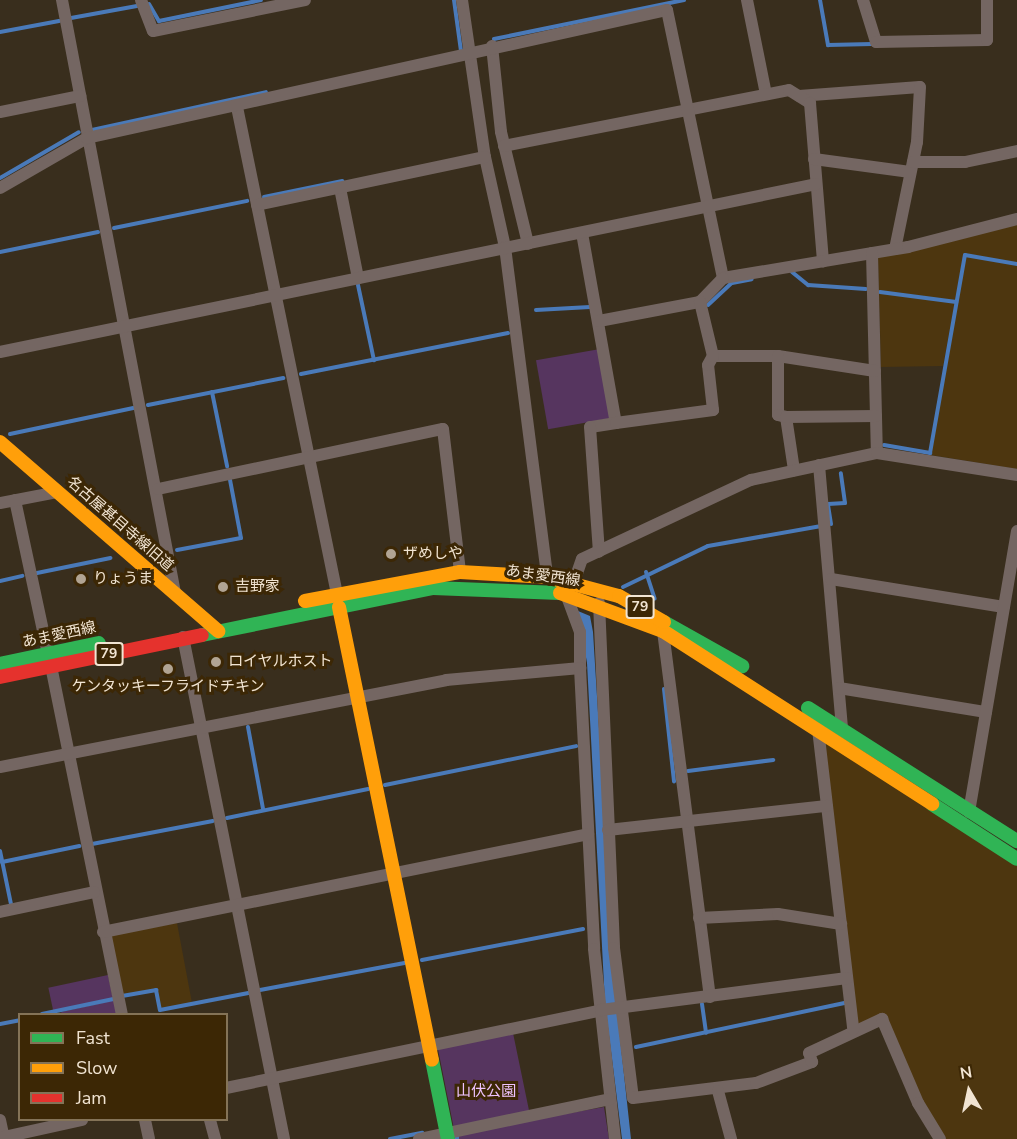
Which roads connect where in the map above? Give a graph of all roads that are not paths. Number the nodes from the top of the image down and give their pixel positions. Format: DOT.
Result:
graph roads {
  1 [pos="62,0"];
  2 [pos="141,0"];
  3 [pos="305,0"];
  4 [pos="462,0"];
  5 [pos="747,0"];
  6 [pos="863,0"];
  7 [pos="987,0"];
  8 [pos="492,46"];
  9 [pos="473,57"];
  10 [pos="766,94"];
  11 [pos="80,96"];
  12 [pos="799,96"];
  13 [pos="237,107"];
  14 [pos="688,110"];
  15 [pos="0,112"];
  16 [pos="87,138"];
  17 [pos="504,146"];
  18 [pos="1017,151"];
  19 [pos="485,158"];
  20 [pos="814,159"];
  21 [pos="911,167"];
  22 [pos="816,184"];
  23 [pos="0,188"];
  24 [pos="340,188"];
  25 [pos="257,205"];
  26 [pos="709,206"];
  27 [pos="1017,219"];
  28 [pos="582,232"];
  29 [pos="528,244"];
  30 [pos="505,247"];
  31 [pos="895,249"];
  32 [pos="872,253"];
  33 [pos="823,261"];
  34 [pos="358,278"];
  35 [pos="723,278"];
  36 [pos="276,295"];
  37 [pos="700,302"];
  38 [pos="599,321"];
  39 [pos="125,326"];
  40 [pos="0,352"];
  41 [pos="713,356"];
  42 [pos="778,356"];
  43 [pos="875,371"];
  44 [pos="876,416"];
  45 [pos="786,417"];
  46 [pos="616,423"];
  47 [pos="1,440"];
  48 [pos="876,453"];
  49 [pos="309,456"];
  50 [pos="819,465"];
  51 [pos="795,470"];
  52 [pos="1017,476"];
  53 [pos="158,489"];
  54 [pos="57,492"];
  55 [pos="15,500"];
  56 [pos="0,503"];
  57 [pos="1017,531"];
  58 [pos="599,552"];
  59 [pos="460,572"];
  60 [pos="547,577"];
  61 [pos="831,579"];
  62 [pos="574,582"];
  63 [pos="175,593"];
  64 [pos="566,594"];
  65 [pos="338,601"];
  66 [pos="599,603"];
  67 [pos="1004,607"];
  68 [pos="206,621"];
  69 [pos="218,631"];
  70 [pos="663,631"];
  71 [pos="183,637"];
  72 [pos="49,660"];
  73 [pos="0,664"];
  74 [pos="580,668"];
  75 [pos="0,677"];
  76 [pos="839,688"];
  77 [pos="358,696"];
  78 [pos="986,712"];
  79 [pos="200,728"];
  80 [pos="818,729"];
  81 [pos="842,730"];
  82 [pos="67,753"];
  83 [pos="0,768"];
  84 [pos="827,806"];
  85 [pos="969,812"];
  86 [pos="687,822"];
  87 [pos="608,830"];
  88 [pos="588,834"];
  89 [pos="1017,841"];
  90 [pos="1017,859"];
  91 [pos="393,876"];
  92 [pos="94,892"];
  93 [pos="236,907"];
  94 [pos="0,912"];
  95 [pos="699,918"];
  96 [pos="841,924"];
  97 [pos="104,932"];
  98 [pos="847,978"];
  99 [pos="710,997"];
  100 [pos="620,1007"];
  101 [pos="602,1010"];
  102 [pos="122,1013"];
  103 [pos="853,1029"];
  104 [pos="429,1047"];
  105 [pos="271,1078"];
  106 [pos="228,1088"];
  107 [pos="718,1091"];
  108 [pos="610,1100"];
  109 [pos="0,1120"];
  110 [pos="74,1121"];
  111 [pos="145,1121"];
  112 [pos="210,1121"];
  113 [pos="447,1136"];
  114 [pos="3,1138"];
  115 [pos="149,1139"];
  116 [pos="215,1139"];
  117 [pos="284,1139"];
  118 [pos="419,1139"];
  119 [pos="615,1139"];
  120 [pos="731,1139"];
  121 [pos="940,1139"];
  1 -- 11 [label="street"];
  2 -- 3 [label="street"];
  4 -- 9 [label="street"];
  5 -- 10 [label="street"];
  6 -- 7 [label="street"];
  8 -- 9 [label="street"];
  8 -- 14 [label="street"];
  8 -- 17 [label="street"];
  9 -- 13 [label="street"];
  9 -- 19 [label="street"];
  10 -- 12 [label="street"];
  10 -- 14 [label="street"];
  11 -- 15 [label="street"];
  11 -- 16 [label="street"];
  12 -- 20 [label="street"];
  12 -- 21 [label="street"];
  13 -- 16 [label="street"];
  13 -- 25 [label="street"];
  14 -- 17 [label="street"];
  14 -- 26 [label="street"];
  16 -- 23 [label="street"];
  16 -- 39 [label="street"];
  17 -- 29 [label="street"];
  18 -- 21 [label="street"];
  19 -- 24 [label="street"];
  19 -- 30 [label="street"];
  20 -- 21 [label="street"];
  20 -- 22 [label="street"];
  21 -- 31 [label="street"];
  22 -- 26 [label="street"];
  22 -- 33 [label="street"];
  24 -- 25 [label="street"];
  24 -- 34 [label="street"];
  25 -- 36 [label="street"];
  26 -- 28 [label="street"];
  26 -- 35 [label="street"];
  27 -- 31 [label="street"];
  28 -- 29 [label="street"];
  28 -- 38 [label="street"];
  29 -- 30 [label="street"];
  30 -- 34 [label="street"];
  30 -- 60 [label="street"];
  31 -- 32 [label="street"];
  32 -- 33 [label="street"];
  32 -- 43 [label="street"];
  33 -- 35 [label="street"];
  34 -- 36 [label="street"];
  35 -- 37 [label="street"];
  36 -- 39 [label="street"];
  36 -- 49 [label="street"];
  37 -- 38 [label="street"];
  37 -- 41 [label="street"];
  38 -- 46 [label="street"];
  39 -- 40 [label="street"];
  39 -- 53 [label="street"];
  41 -- 42 [label="street"];
  41 -- 46 [label="street"];
  42 -- 43 [label="street"];
  42 -- 45 [label="street"];
  43 -- 44 [label="street"];
  44 -- 45 [label="street"];
  44 -- 48 [label="street"];
  45 -- 51 [label="street"];
  46 -- 58 [label="street"];
  47 -- 54 [label="main road, 名古屋甚目寺線旧道"];
  48 -- 50 [label="street"];
  48 -- 52 [label="street"];
  49 -- 53 [label="street"];
  49 -- 59 [label="street"];
  49 -- 65 [label="street"];
  50 -- 51 [label="street"];
  50 -- 61 [label="street"];
  51 -- 58 [label="street"];
  53 -- 63 [label="street"];
  54 -- 55 [label="street"];
  54 -- 63 [label="main road, 名古屋甚目寺線旧道"];
  55 -- 56 [label="street"];
  55 -- 72 [label="street"];
  57 -- 67 [label="street"];
  58 -- 62 [label="street"];
  59 -- 60 [label="main road, あま愛西線 / 79"];
  59 -- 65 [label="main road, あま愛西線 / 79"];
  60 -- 62 [label="main road, あま愛西線 / 79"];
  61 -- 67 [label="street"];
  61 -- 76 [label="street"];
  62 -- 81 [label="main road, あま愛西線 / 79"];
  63 -- 68 [label="main road, 名古屋甚目寺線旧道"];
  64 -- 65 [label="main road, あま愛西線 / 79"];
  64 -- 66 [label="main road, あま愛西線 / 79"];
  64 -- 74 [label="street"];
  65 -- 68 [label="main road, あま愛西線 / 79"];
  65 -- 69 [label="main road, あま愛西線 / 79"];
  65 -- 77 [label="main road"];
  66 -- 70 [label="main road, あま愛西線 / 79"];
  66 -- 87 [label="street"];
  67 -- 78 [label="street"];
  68 -- 69 [label="main road, 名古屋甚目寺線旧道"];
  68 -- 72 [label="main road, あま愛西線 / 79"];
  69 -- 71 [label="main road, あま愛西線 / 79"];
  70 -- 80 [label="main road, あま愛西線 / 79"];
  70 -- 86 [label="street"];
  71 -- 72 [label="main road, あま愛西線 / 79"];
  71 -- 79 [label="street"];
  72 -- 73 [label="main road, あま愛西線 / 79"];
  72 -- 75 [label="main road, あま愛西線 / 79"];
  72 -- 82 [label="street"];
  74 -- 77 [label="street"];
  74 -- 88 [label="street"];
  76 -- 78 [label="street"];
  76 -- 81 [label="street"];
  77 -- 79 [label="street"];
  77 -- 91 [label="main road"];
  78 -- 85 [label="street"];
  79 -- 82 [label="street"];
  79 -- 93 [label="street"];
  80 -- 84 [label="street"];
  80 -- 90 [label="main road, あま愛西線 / 79"];
  81 -- 85 [label="main road, あま愛西線 / 79"];
  82 -- 83 [label="street"];
  82 -- 92 [label="street"];
  84 -- 86 [label="street"];
  84 -- 96 [label="street"];
  85 -- 89 [label="main road, あま愛西線 / 79"];
  86 -- 87 [label="street"];
  86 -- 95 [label="street"];
  87 -- 100 [label="street"];
  88 -- 91 [label="street"];
  88 -- 101 [label="street"];
  91 -- 93 [label="street"];
  91 -- 104 [label="main road"];
  92 -- 94 [label="street"];
  92 -- 97 [label="street"];
  93 -- 97 [label="street"];
  93 -- 105 [label="street"];
  95 -- 96 [label="street"];
  95 -- 99 [label="street"];
  96 -- 98 [label="street"];
  97 -- 102 [label="street"];
  98 -- 99 [label="street"];
  98 -- 103 [label="street"];
  99 -- 100 [label="street"];
  100 -- 101 [label="street"];
  100 -- 107 [label="street"];
  101 -- 104 [label="street"];
  101 -- 108 [label="street"];
  103 -- 107 [label="street"];
  103 -- 121 [label="street"];
  104 -- 105 [label="street"];
  104 -- 113 [label="main road"];
  105 -- 106 [label="street"];
  105 -- 117 [label="street"];
  107 -- 120 [label="street"];
  108 -- 113 [label="street"];
  108 -- 119 [label="street"];
  109 -- 114 [label="street"];
  110 -- 114 [label="street"];
  111 -- 115 [label="street"];
  112 -- 116 [label="street"];
  113 -- 118 [label="street"];
}
